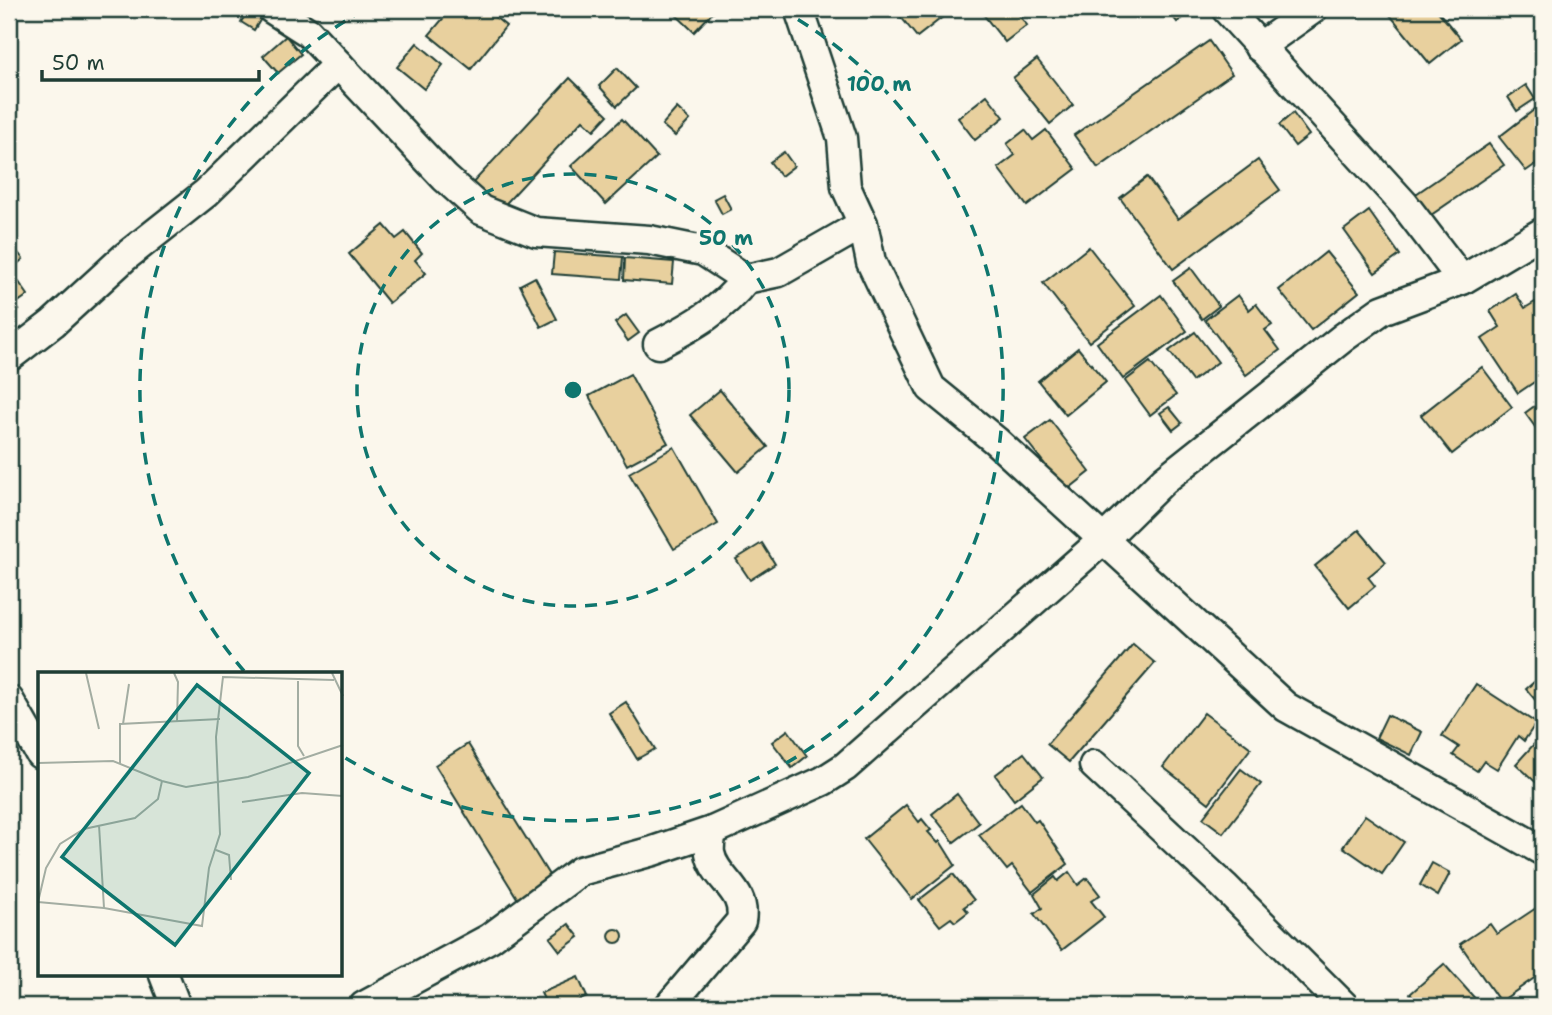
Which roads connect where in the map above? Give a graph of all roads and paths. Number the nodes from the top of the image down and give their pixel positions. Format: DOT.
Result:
graph roads {
  1 [pos="272,9"];
  2 [pos="799,9"];
  3 [pos="1226,9"];
  4 [pos="1313,9"];
  5 [pos="1259,47"];
  6 [pos="338,64"];
  7 [pos="863,224"];
  8 [pos="1543,232"];
  9 [pos="746,279"];
  10 [pos="1462,280"];
  11 [pos="658,344"];
  12 [pos="9,357"];
  13 [pos="1103,540"];
  14 [pos="9,700"];
  15 [pos="38,751"];
  16 [pos="1094,765"];
  17 [pos="712,831"];
  18 [pos="1543,851"];
  19 [pos="164,976"];
  20 [pos="176,1006"];
  21 [pos="364,1006"];
  22 [pos="670,1006"];
  23 [pos="1344,1006"];
  1 -- 6 [label="street"];
  2 -- 7 [label="street"];
  3 -- 5 [label="street"];
  4 -- 5 [label="street"];
  5 -- 10 [label="street"];
  6 -- 9 [label="street"];
  6 -- 12 [label="street"];
  7 -- 9 [label="street"];
  7 -- 13 [label="street"];
  8 -- 10 [label="street"];
  9 -- 11 [label="street"];
  10 -- 13 [label="street"];
  13 -- 17 [label="street"];
  13 -- 18 [label="street"];
  14 -- 15 [label="street"];
  16 -- 23 [label="street"];
  17 -- 21 [label="street"];
  17 -- 22 [label="street"];
  19 -- 20 [label="street"];
}
